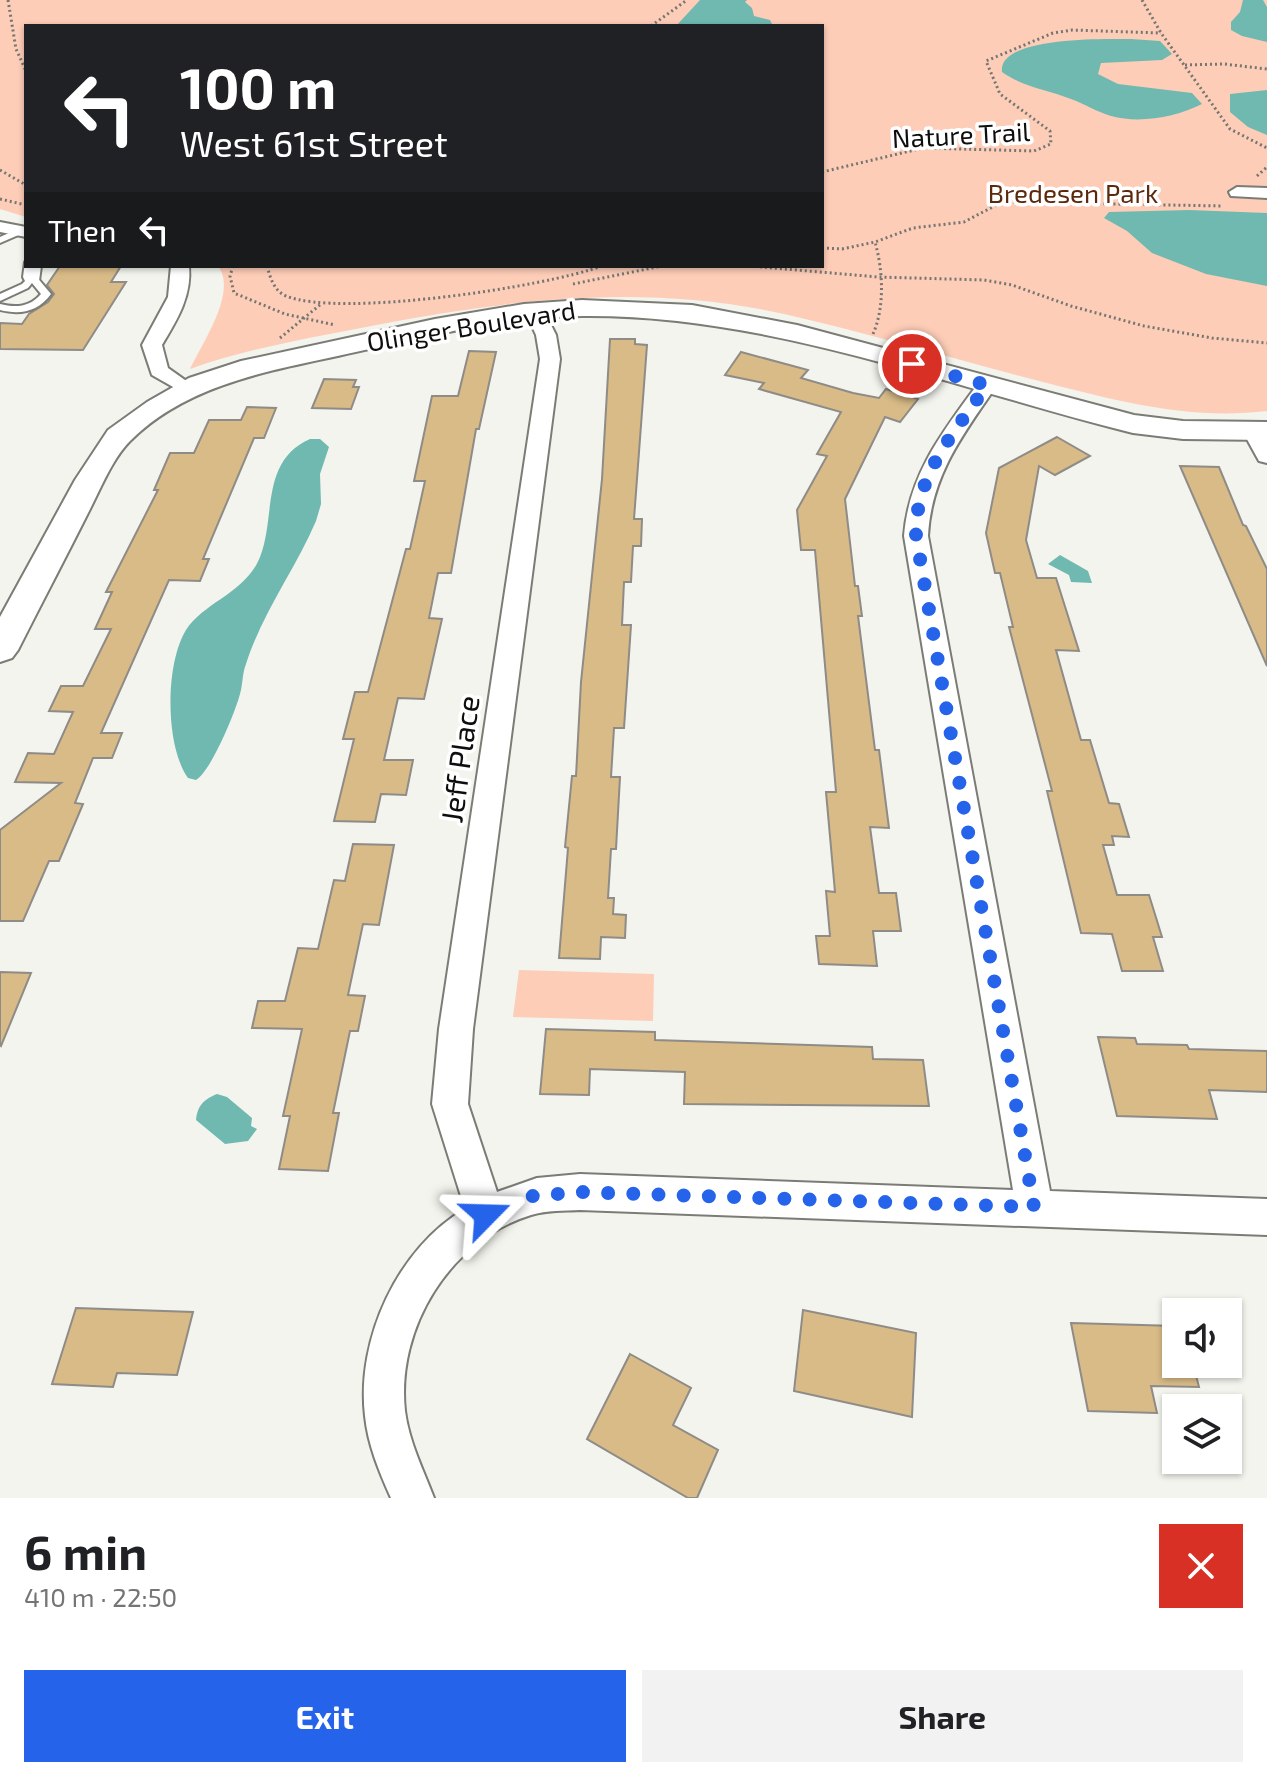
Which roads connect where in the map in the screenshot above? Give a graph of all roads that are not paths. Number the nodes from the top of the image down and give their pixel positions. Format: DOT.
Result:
graph roads {
  1 [pos="1267,193"];
  2 [pos="1234,200"];
  3 [pos="0,227"];
  4 [pos="23,232"];
  5 [pos="0,240"];
  6 [pos="180,268"];
  7 [pos="32,272"];
  8 [pos="0,298"];
  9 [pos="0,307"];
  10 [pos="535,311"];
  11 [pos="987,385"];
  12 [pos="189,390"];
  13 [pos="1263,440"];
  14 [pos="0,650"];
  15 [pos="1034,1207"];
  16 [pos="486,1215"];
  17 [pos="1267,1217"];
  18 [pos="413,1498"];
  1 -- 2 [label="street"];
  3 -- 4 [label="street"];
  4 -- 5 [label="lane"];
  6 -- 12 [label="street"];
  7 -- 8 [label="lane"];
  7 -- 9 [label="lane"];
  10 -- 11 [label="street, Olinger Boulevard"];
  10 -- 12 [label="street, Olinger Boulevard"];
  10 -- 16 [label="street, Jeff Place"];
  11 -- 13 [label="street, Olinger Boulevard"];
  11 -- 15 [label="street"];
  12 -- 14 [label="street, Olinger Boulevard"];
  15 -- 16 [label="street"];
  15 -- 17 [label="street"];
  16 -- 18 [label="street"];
}
